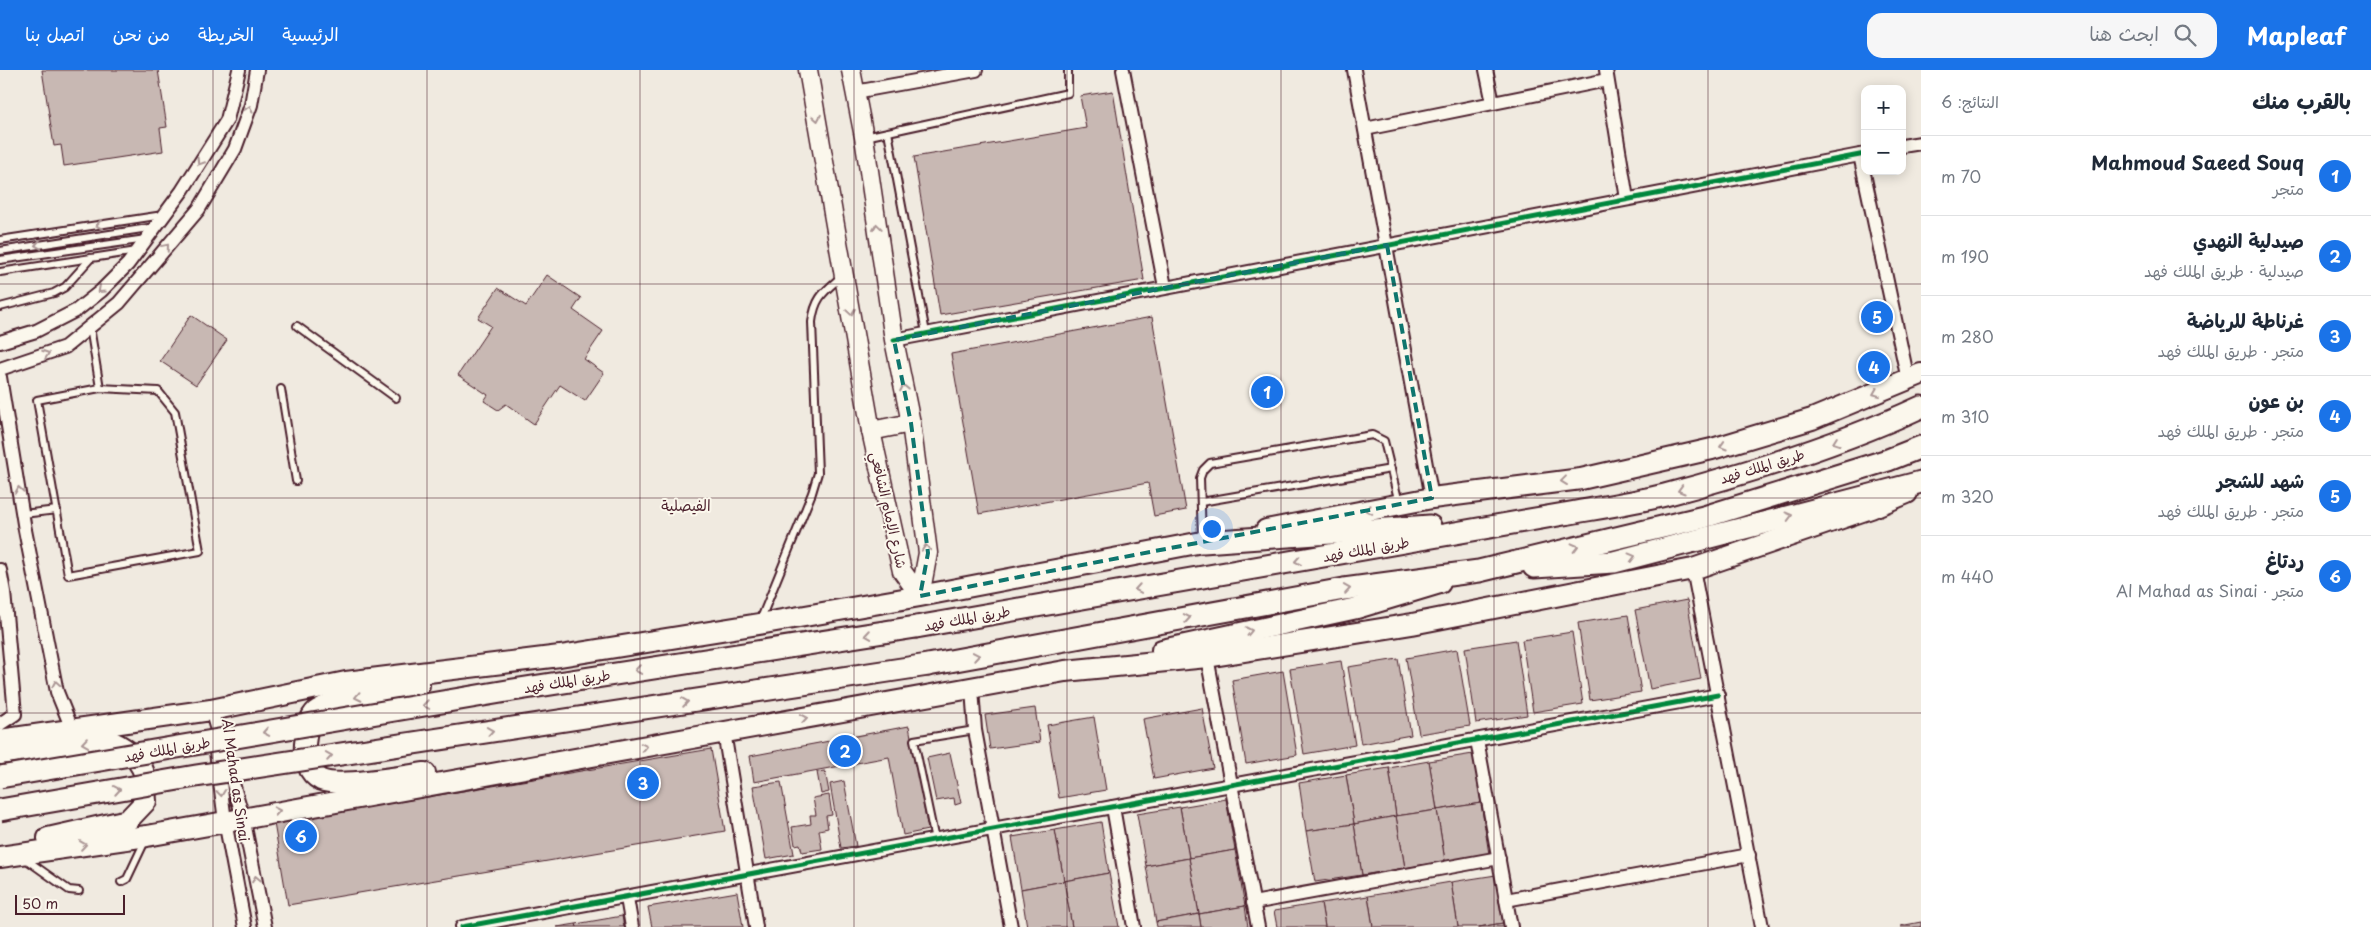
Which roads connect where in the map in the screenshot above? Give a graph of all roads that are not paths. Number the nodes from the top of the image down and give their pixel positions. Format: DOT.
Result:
graph roads {
  1 [pos="238,70"];
  2 [pos="257,70"];
  3 [pos="808,70"];
  4 [pos="851,70"];
  5 [pos="976,70"];
  6 [pos="1068,70"];
  7 [pos="1123,70"];
  8 [pos="1354,70"];
  9 [pos="1486,70"];
  10 [pos="1606,75"];
  11 [pos="855,92"];
  12 [pos="1493,103"];
  13 [pos="1365,129"];
  14 [pos="888,132"];
  15 [pos="864,137"];
  16 [pos="1921,142"];
  17 [pos="1906,145"];
  18 [pos="1861,154"];
  19 [pos="1867,175"];
  20 [pos="1627,199"];
  21 [pos="166,213"];
  22 [pos="185,225"];
  23 [pos="156,227"];
  24 [pos="147,239"];
  25 [pos="0,240"];
  26 [pos="1387,245"];
  27 [pos="138,250"];
  28 [pos="0,251"];
  29 [pos="91,258"];
  30 [pos="0,260"];
  31 [pos="0,272"];
  32 [pos="845,273"];
  33 [pos="1165,287"];
  34 [pos="0,307"];
  35 [pos="90,326"];
  36 [pos="297,326"];
  37 [pos="926,333"];
  38 [pos="894,340"];
  39 [pos="0,342"];
  40 [pos="0,369"];
  41 [pos="0,377"];
  42 [pos="1914,377"];
  43 [pos="100,388"];
  44 [pos="281,389"];
  45 [pos="396,398"];
  46 [pos="1921,407"];
  47 [pos="911,423"];
  48 [pos="871,431"];
  49 [pos="1921,446"];
  50 [pos="1391,470"];
  51 [pos="296,481"];
  52 [pos="1921,482"];
  53 [pos="1921,487"];
  54 [pos="1432,498"];
  55 [pos="1201,502"];
  56 [pos="1400,504"];
  57 [pos="57,510"];
  58 [pos="23,514"];
  59 [pos="1564,514"];
  60 [pos="1203,542"];
  61 [pos="1693,569"];
  62 [pos="0,570"];
  63 [pos="1479,571"];
  64 [pos="2,592"];
  65 [pos="920,596"];
  66 [pos="759,624"];
  67 [pos="560,656"];
  68 [pos="1206,657"];
  69 [pos="1065,671"];
  70 [pos="972,689"];
  71 [pos="1718,695"];
  72 [pos="211,710"];
  73 [pos="0,724"];
  74 [pos="72,729"];
  75 [pos="975,730"];
  76 [pos="724,732"];
  77 [pos="0,740"];
  78 [pos="1477,740"];
  79 [pos="621,751"];
  80 [pos="0,754"];
  81 [pos="0,777"];
  82 [pos="1232,785"];
  83 [pos="1113,807"];
  84 [pos="0,810"];
  85 [pos="234,819"];
  86 [pos="993,830"];
  87 [pos="147,836"];
  88 [pos="935,840"];
  89 [pos="6,854"];
  90 [pos="1748,855"];
  91 [pos="1498,858"];
  92 [pos="747,875"];
  93 [pos="121,882"];
  94 [pos="79,891"];
  95 [pos="626,898"];
  96 [pos="1506,900"];
  97 [pos="1253,903"];
  98 [pos="504,923"];
  99 [pos="245,927"];
  100 [pos="265,927"];
  101 [pos="462,927"];
  102 [pos="632,927"];
  103 [pos="756,927"];
  104 [pos="1011,927"];
  105 [pos="1134,927"];
  106 [pos="1258,927"];
  107 [pos="1511,927"];
  108 [pos="1762,927"];
  1 -- 21 [label="street, one-way"];
  22 -- 2 [label="street, one-way"];
  3 -- 32 [label="main road, شارع الإمام الشافعي, one-way"];
  4 -- 11 [label="main road, شارع الإمام الشافعي"];
  5 -- 11 [label="street"];
  6 -- 14 [label="lane"];
  7 -- 33 [label="street"];
  8 -- 13 [label="street"];
  9 -- 12 [label="street"];
  10 -- 12 [label="street"];
  10 -- 20 [label="street"];
  11 -- 15 [label="main road, شارع الإمام الشافعي"];
  12 -- 13 [label="street"];
  13 -- 26 [label="street"];
  14 -- 15 [label="lane"];
  14 -- 37 [label="lane"];
  38 -- 15 [label="main road, شارع الإمام الشافعي, one-way"];
  16 -- 17 [label="street"];
  18 -- 20 [label="street"];
  19 -- 42 [label="street"];
  20 -- 26 [label="street"];
  21 -- 22 [label="street"];
  21 -- 23 [label="street"];
  21 -- 25 [label="lane, one-way"];
  35 -- 22 [label="street, one-way"];
  23 -- 24 [label="street"];
  23 -- 28 [label="lane, one-way"];
  24 -- 27 [label="street"];
  24 -- 30 [label="lane"];
  26 -- 33 [label="street"];
  26 -- 54 [label="street"];
  27 -- 29 [label="lane"];
  27 -- 39 [label="street, one-way"];
  29 -- 31 [label="lane"];
  29 -- 34 [label="lane"];
  32 -- 48 [label="main road, شارع الإمام الشافعي, one-way"];
  32 -- 66 [label="lane"];
  33 -- 37 [label="street"];
  40 -- 35 [label="street, one-way"];
  35 -- 43 [label="lane"];
  36 -- 45 [label="lane"];
  37 -- 38 [label="street"];
  47 -- 38 [label="main road, شارع الإمام الشافعي, one-way"];
  58 -- 41 [label="street, one-way"];
  42 -- 54 [label="main road, one-way"];
  43 -- 57 [label="lane"];
  43 -- 57 [label="lane"];
  44 -- 51 [label="lane"];
  46 -- 59 [label="highway, طريق الملك فهد, one-way"];
  47 -- 48 [label="main road"];
  65 -- 47 [label="main road, شارع الإمام الشافعي, one-way"];
  48 -- 65 [label="main road, شارع الإمام الشافعي"];
  63 -- 49 [label="highway, one-way"];
  50 -- 55 [label="lane"];
  50 -- 55 [label="lane"];
  50 -- 56 [label="lane"];
  63 -- 52 [label="highway, one-way"];
  53 -- 61 [label="main road"];
  54 -- 56 [label="main road"];
  55 -- 60 [label="lane"];
  56 -- 60 [label="main road, one-way"];
  57 -- 58 [label="lane"];
  74 -- 58 [label="street, one-way"];
  59 -- 60 [label="highway"];
  59 -- 81 [label="highway, طريق الملك فهد, one-way, bridge"];
  60 -- 65 [label="main road"];
  61 -- 68 [label="main road"];
  61 -- 71 [label="street"];
  62 -- 64 [label="street"];
  69 -- 63 [label="main road, one-way"];
  84 -- 63 [label="highway, one-way, bridge"];
  64 -- 73 [label="street"];
  65 -- 66 [label="main road"];
  66 -- 67 [label="main road"];
  67 -- 72 [label="main road"];
  67 -- 79 [label="main road, one-way"];
  68 -- 69 [label="main road"];
  68 -- 82 [label="street"];
  69 -- 70 [label="main road"];
  70 -- 75 [label="street"];
  76 -- 70 [label="main road, one-way"];
  71 -- 78 [label="street"];
  71 -- 90 [label="street"];
  72 -- 74 [label="main road"];
  72 -- 85 [label="street, Al Mahad as Sinai, one-way"];
  72 -- 85 [label="street, Al Mahad as Sinai"];
  74 -- 77 [label="main road"];
  75 -- 86 [label="street"];
  75 -- 88 [label="lane"];
  79 -- 76 [label="main road, one-way"];
  76 -- 92 [label="street"];
  78 -- 82 [label="street"];
  78 -- 91 [label="street"];
  85 -- 79 [label="main road, one-way"];
  89 -- 80 [label="main road, one-way"];
  82 -- 83 [label="street"];
  82 -- 97 [label="street"];
  83 -- 86 [label="street"];
  83 -- 105 [label="street"];
  85 -- 87 [label="main road"];
  85 -- 99 [label="street, Al Mahad as Sinai"];
  100 -- 85 [label="street, Al Mahad as Sinai, one-way"];
  86 -- 88 [label="street"];
  86 -- 104 [label="street"];
  89 -- 87 [label="main road, one-way"];
  87 -- 93 [label="lane"];
  88 -- 92 [label="street"];
  89 -- 94 [label="lane"];
  90 -- 96 [label="street"];
  90 -- 108 [label="street"];
  91 -- 96 [label="street"];
  91 -- 97 [label="street"];
  92 -- 95 [label="street"];
  92 -- 103 [label="street"];
  95 -- 98 [label="street"];
  95 -- 102 [label="street"];
  96 -- 107 [label="street"];
  97 -- 106 [label="street"];
  98 -- 101 [label="street"];
}
